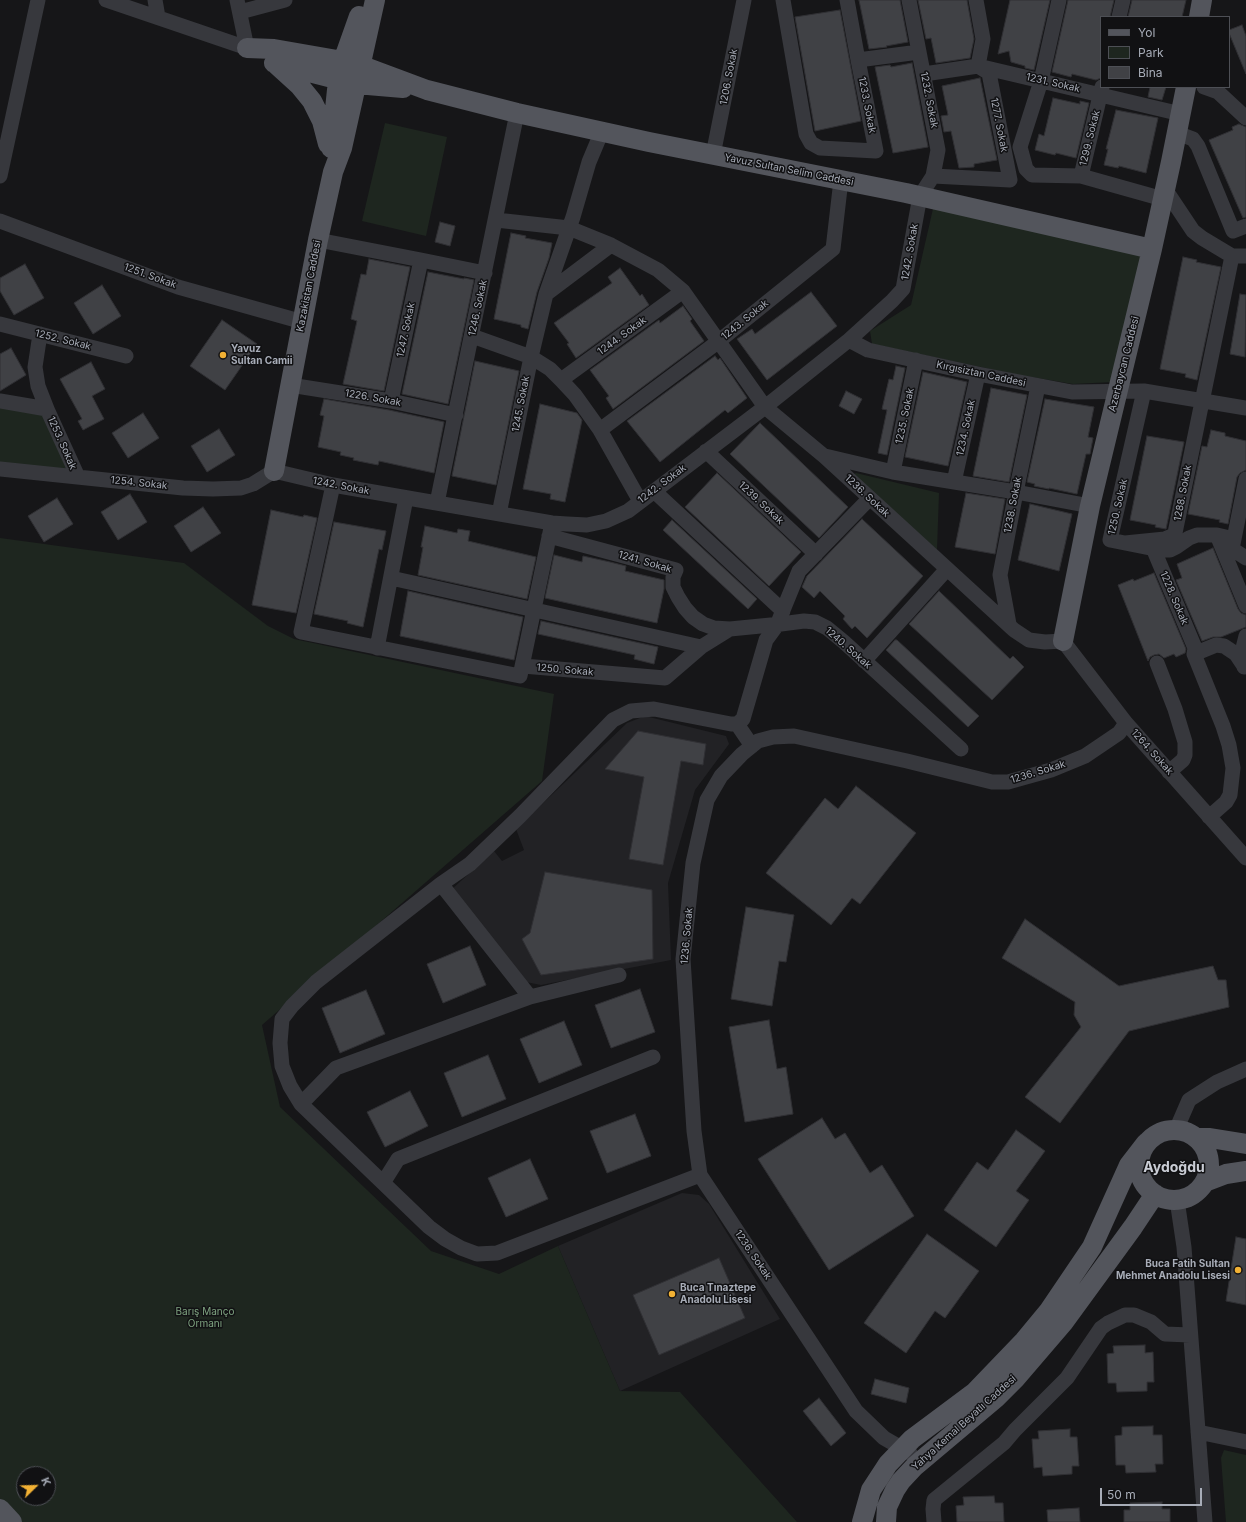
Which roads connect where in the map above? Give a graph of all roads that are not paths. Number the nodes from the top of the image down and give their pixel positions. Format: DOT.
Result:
graph roads {
  1 [pos="38,0"];
  2 [pos="106,0"];
  3 [pos="155,0"];
  4 [pos="285,0"];
  5 [pos="365,0"];
  6 [pos="375,0"];
  7 [pos="744,0"];
  8 [pos="783,0"];
  9 [pos="847,0"];
  10 [pos="909,0"];
  11 [pos="976,0"];
  12 [pos="1059,0"];
  13 [pos="1123,0"];
  14 [pos="1202,0"];
  15 [pos="238,6"];
  16 [pos="1119,16"];
  17 [pos="1199,16"];
  18 [pos="158,18"];
  19 [pos="247,48"];
  20 [pos="919,52"];
  21 [pos="858,60"];
  22 [pos="274,63"];
  23 [pos="352,63"];
  24 [pos="978,66"];
  25 [pos="924,74"];
  26 [pos="1041,81"];
  27 [pos="347,82"];
  28 [pos="1186,88"];
  29 [pos="1207,88"];
  30 [pos="1222,88"];
  31 [pos="427,90"];
  32 [pos="1101,91"];
  33 [pos="1229,103"];
  34 [pos="517,113"];
  35 [pos="1181,114"];
  36 [pos="1246,118"];
  37 [pos="602,131"];
  38 [pos="1177,133"];
  39 [pos="330,151"];
  40 [pos="713,155"];
  41 [pos="333,172"];
  42 [pos="1032,175"];
  43 [pos="0,176"];
  44 [pos="933,176"];
  45 [pos="1080,176"];
  46 [pos="841,180"];
  47 [pos="1010,180"];
  48 [pos="1164,194"];
  49 [pos="920,196"];
  50 [pos="496,220"];
  51 [pos="0,221"];
  52 [pos="1246,226"];
  53 [pos="569,228"];
  54 [pos="318,240"];
  55 [pos="611,245"];
  56 [pos="1152,249"];
  57 [pos="1239,256"];
  58 [pos="421,260"];
  59 [pos="485,273"];
  60 [pos="683,291"];
  61 [pos="546,294"];
  62 [pos="303,322"];
  63 [pos="0,324"];
  64 [pos="40,334"];
  65 [pos="472,336"];
  66 [pos="849,340"];
  67 [pos="719,341"];
  68 [pos="126,356"];
  69 [pos="531,357"];
  70 [pos="916,360"];
  71 [pos="978,374"];
  72 [pos="561,380"];
  73 [pos="290,385"];
  74 [pos="1038,386"];
  75 [pos="1144,391"];
  76 [pos="1116,392"];
  77 [pos="0,401"];
  78 [pos="391,401"];
  79 [pos="1201,401"];
  80 [pos="764,407"];
  81 [pos="1246,408"];
  82 [pos="47,409"];
  83 [pos="456,415"];
  84 [pos="600,430"];
  85 [pos="706,451"];
  86 [pos="824,456"];
  87 [pos="0,469"];
  88 [pos="274,471"];
  89 [pos="893,472"];
  90 [pos="78,477"];
  91 [pos="1246,479"];
  92 [pos="954,482"];
  93 [pos="332,485"];
  94 [pos="654,491"];
  95 [pos="1016,492"];
  96 [pos="406,498"];
  97 [pos="869,499"];
  98 [pos="640,501"];
  99 [pos="437,503"];
  100 [pos="1090,506"];
  101 [pos="499,514"];
  102 [pos="550,530"];
  103 [pos="1217,535"];
  104 [pos="1234,539"];
  105 [pos="1125,543"];
  106 [pos="1153,548"];
  107 [pos="816,554"];
  108 [pos="1246,558"];
  109 [pos="947,569"];
  110 [pos="391,578"];
  111 [pos="1246,606"];
  112 [pos="534,609"];
  113 [pos="780,618"];
  114 [pos="1009,624"];
  115 [pos="730,630"];
  116 [pos="1246,636"];
  117 [pos="1063,641"];
  118 [pos="701,647"];
  119 [pos="377,648"];
  120 [pos="1194,651"];
  121 [pos="864,661"];
  122 [pos="1157,664"];
  123 [pos="522,666"];
  124 [pos="1245,670"];
  125 [pos="1126,723"];
  126 [pos="737,724"];
  127 [pos="752,746"];
  128 [pos="961,749"];
  129 [pos="1169,772"];
  130 [pos="1209,817"];
  131 [pos="1246,858"];
  132 [pos="441,884"];
  133 [pos="619,975"];
  134 [pos="530,997"];
  135 [pos="653,1057"];
  136 [pos="1246,1069"];
  137 [pos="301,1104"];
  138 [pos="1176,1130"];
  139 [pos="1196,1138"];
  140 [pos="1146,1143"];
  141 [pos="1246,1144"];
  142 [pos="1246,1171"];
  143 [pos="700,1175"];
  144 [pos="1204,1182"];
  145 [pos="383,1183"];
  146 [pos="1154,1194"];
  147 [pos="1177,1200"];
  148 [pos="1190,1335"];
  149 [pos="1198,1432"];
  150 [pos="1246,1442"];
  151 [pos="902,1449"];
  152 [pos="923,1460"];
  153 [pos="0,1509"];
  154 [pos="12,1522"];
  155 [pos="862,1522"];
  156 [pos="886,1522"];
  157 [pos="934,1522"];
  158 [pos="1205,1522"];
  1 -- 43 [label="street"];
  2 -- 18 [label="street"];
  3 -- 18 [label="street"];
  4 -- 15 [label="street"];
  5 -- 23 [label="main road"];
  6 -- 23 [label="main road"];
  7 -- 40 [label="street, 1206. Sokak"];
  8 -- 21 [label="street, 1233. Sokak"];
  9 -- 21 [label="street, 1233. Sokak"];
  10 -- 20 [label="street, 1232. Sokak"];
  11 -- 24 [label="street"];
  12 -- 26 [label="street"];
  13 -- 16 [label="street"];
  14 -- 17 [label="main road"];
  15 -- 19 [label="street"];
  18 -- 19 [label="street"];
  19 -- 22 [label="main road"];
  19 -- 23 [label="main road"];
  20 -- 21 [label="street"];
  20 -- 25 [label="street, 1232. Sokak"];
  22 -- 27 [label="main road"];
  22 -- 39 [label="main road"];
  23 -- 27 [label="main road"];
  23 -- 31 [label="main road"];
  24 -- 25 [label="street, 1231. Sokak"];
  24 -- 26 [label="street, 1231. Sokak"];
  24 -- 47 [label="street, 1277. Sokak"];
  25 -- 44 [label="street, 1232. Sokak"];
  26 -- 32 [label="street, 1231. Sokak"];
  26 -- 42 [label="street"];
  27 -- 31 [label="main road"];
  27 -- 39 [label="main road, Kazakistan Caddesi"];
  27 -- 41 [label="main road, Kazakistan Caddesi"];
  28 -- 35 [label="main road, Azerbaycan Caddesi"];
  29 -- 33 [label="street"];
  30 -- 33 [label="street"];
  31 -- 34 [label="main road, Yavuz Sultan Selim Caddesi"];
  32 -- 35 [label="street, 1231. Sokak"];
  32 -- 45 [label="street, 1299. Sokak"];
  33 -- 36 [label="street"];
  34 -- 37 [label="main road, Yavuz Sultan Selim Caddesi"];
  34 -- 50 [label="street, 1246. Sokak"];
  35 -- 38 [label="main road, Azerbaycan Caddesi"];
  37 -- 40 [label="main road, Yavuz Sultan Selim Caddesi"];
  37 -- 53 [label="street, 1245. Sokak"];
  38 -- 48 [label="main road, Azerbaycan Caddesi"];
  38 -- 52 [label="street"];
  39 -- 41 [label="main road, Kazakistan Caddesi"];
  40 -- 46 [label="main road, Yavuz Sultan Selim Caddesi"];
  41 -- 54 [label="main road, Kazakistan Caddesi"];
  42 -- 45 [label="street"];
  42 -- 47 [label="street"];
  44 -- 47 [label="street"];
  44 -- 49 [label="street, 1232. Sokak"];
  45 -- 48 [label="street, 1299. Sokak"];
  46 -- 49 [label="main road, Yavuz Sultan Selim Caddesi"];
  46 -- 67 [label="street, 1243. Sokak"];
  48 -- 56 [label="main road, Azerbaycan Caddesi"];
  48 -- 57 [label="street"];
  49 -- 56 [label="main road, Yavuz Sultan Selim Caddesi"];
  49 -- 66 [label="street, 1242. Sokak"];
  50 -- 53 [label="street, 1236. Sokak"];
  50 -- 59 [label="street, 1246. Sokak"];
  51 -- 62 [label="street, 1251. Sokak"];
  53 -- 55 [label="street, 1236. Sokak"];
  53 -- 61 [label="street, 1245. Sokak"];
  54 -- 58 [label="street"];
  54 -- 62 [label="main road, Kazakistan Caddesi"];
  55 -- 60 [label="street, 1236. Sokak"];
  55 -- 61 [label="street"];
  56 -- 76 [label="main road, Azerbaycan Caddesi"];
  57 -- 79 [label="street, 1288. Sokak"];
  58 -- 59 [label="street"];
  58 -- 78 [label="street, 1247. Sokak"];
  59 -- 65 [label="street, 1246. Sokak"];
  60 -- 67 [label="street, 1236. Sokak"];
  60 -- 72 [label="street, 1244. Sokak"];
  61 -- 69 [label="street, 1245. Sokak"];
  62 -- 73 [label="main road, Kazakistan Caddesi"];
  63 -- 64 [label="street, 1252. Sokak"];
  64 -- 68 [label="street, 1252. Sokak"];
  64 -- 82 [label="street"];
  65 -- 69 [label="street"];
  65 -- 83 [label="street, 1246. Sokak"];
  66 -- 70 [label="street, Kırgısiztan Caddesi"];
  66 -- 80 [label="street, 1242. Sokak"];
  67 -- 80 [label="street, 1236. Sokak"];
  67 -- 84 [label="street, 1243. Sokak"];
  69 -- 72 [label="street"];
  69 -- 101 [label="street, 1245. Sokak"];
  70 -- 71 [label="street, Kırgısiztan Caddesi"];
  70 -- 89 [label="street, 1235. Sokak"];
  71 -- 74 [label="street, Kırgısiztan Caddesi"];
  71 -- 92 [label="street, 1234. Sokak"];
  72 -- 84 [label="street"];
  73 -- 78 [label="street, 1226. Sokak"];
  73 -- 88 [label="main road, Kazakistan Caddesi"];
  74 -- 76 [label="street, Kırgısiztan Caddesi"];
  74 -- 95 [label="street, 1238. Sokak"];
  75 -- 76 [label="street, Kırgısiztan Caddesi"];
  75 -- 79 [label="street, Kırgısiztan Caddesi"];
  75 -- 105 [label="street, 1250. Sokak"];
  76 -- 100 [label="main road, Azerbaycan Caddesi"];
  77 -- 82 [label="street, 1253. Sokak"];
  78 -- 83 [label="street, 1226. Sokak"];
  79 -- 81 [label="street, Kırgısiztan Caddesi"];
  79 -- 105 [label="street, 1288. Sokak"];
  80 -- 85 [label="street, 1242. Sokak"];
  80 -- 86 [label="street, 1236. Sokak"];
  82 -- 90 [label="street, 1253. Sokak"];
  83 -- 99 [label="street, 1246. Sokak"];
  84 -- 98 [label="street"];
  85 -- 94 [label="street, 1242. Sokak"];
  85 -- 107 [label="street, 1239. Sokak"];
  86 -- 89 [label="street, 1236. Sokak"];
  86 -- 97 [label="street, 1236. Sokak"];
  87 -- 90 [label="street, 1254. Sokak"];
  88 -- 90 [label="street, 1254. Sokak"];
  88 -- 93 [label="street, 1242. Sokak"];
  89 -- 92 [label="street, 1236. Sokak"];
  91 -- 104 [label="street"];
  92 -- 95 [label="street, 1236. Sokak"];
  93 -- 96 [label="street, 1242. Sokak"];
  93 -- 119 [label="street, 1250. Sokak"];
  94 -- 98 [label="street, 1242. Sokak"];
  94 -- 113 [label="street"];
  95 -- 100 [label="street, 1236. Sokak"];
  95 -- 114 [label="street, 1238. Sokak"];
  96 -- 99 [label="street, 1242. Sokak"];
  96 -- 110 [label="street"];
  97 -- 107 [label="street"];
  97 -- 109 [label="street, 1236. Sokak"];
  98 -- 102 [label="street, 1242. Sokak"];
  99 -- 101 [label="street, 1242. Sokak"];
  100 -- 117 [label="main road, Azerbaycan Caddesi"];
  101 -- 102 [label="street, 1242. Sokak"];
  102 -- 112 [label="street"];
  102 -- 115 [label="street, 1241. Sokak"];
  103 -- 104 [label="street, 1250. Sokak"];
  103 -- 106 [label="street, 1250. Sokak"];
  103 -- 111 [label="street"];
  104 -- 108 [label="street"];
  105 -- 106 [label="street, 1250. Sokak"];
  106 -- 120 [label="street, 1228. Sokak"];
  107 -- 113 [label="street"];
  109 -- 114 [label="street, 1236. Sokak"];
  109 -- 121 [label="street"];
  110 -- 112 [label="street"];
  110 -- 119 [label="street"];
  112 -- 118 [label="street"];
  112 -- 123 [label="street"];
  113 -- 115 [label="street, 1241. Sokak"];
  113 -- 121 [label="street, 1240. Sokak"];
  113 -- 126 [label="street"];
  114 -- 117 [label="street, 1236. Sokak"];
  115 -- 118 [label="street, 1250. Sokak"];
  116 -- 124 [label="street"];
  117 -- 125 [label="street, 1264. Sokak"];
  118 -- 123 [label="street, 1250. Sokak"];
  119 -- 123 [label="street, 1250. Sokak"];
  120 -- 124 [label="street"];
  120 -- 130 [label="street, 1228. Sokak"];
  121 -- 128 [label="street, 1240. Sokak"];
  122 -- 129 [label="street"];
  125 -- 127 [label="street, 1236. Sokak"];
  125 -- 129 [label="street, 1264. Sokak"];
  126 -- 127 [label="street"];
  126 -- 132 [label="street"];
  127 -- 143 [label="street, 1236. Sokak"];
  129 -- 130 [label="street, 1264. Sokak"];
  130 -- 131 [label="street, 1264. Sokak"];
  132 -- 134 [label="street"];
  132 -- 137 [label="street"];
  133 -- 134 [label="street"];
  134 -- 137 [label="street"];
  135 -- 145 [label="street"];
  136 -- 138 [label="street"];
  137 -- 145 [label="street"];
  138 -- 139 [label="main road"];
  138 -- 140 [label="main road"];
  139 -- 141 [label="main road"];
  139 -- 144 [label="main road"];
  140 -- 146 [label="main road"];
  140 -- 151 [label="main road, Yahya Kemal Beyatlı Caddesi"];
  142 -- 144 [label="main road"];
  143 -- 145 [label="street"];
  143 -- 151 [label="street, 1236. Sokak"];
  144 -- 147 [label="main road"];
  146 -- 147 [label="main road"];
  146 -- 152 [label="main road, Yahya Kemal Beyatlı Caddesi"];
  147 -- 148 [label="street"];
  148 -- 149 [label="street"];
  148 -- 157 [label="street"];
  149 -- 150 [label="street"];
  149 -- 158 [label="street"];
  151 -- 152 [label="street, 1236. Sokak"];
  151 -- 155 [label="main road, Yahya Kemal Beyatlı Caddesi"];
  152 -- 156 [label="main road, Yahya Kemal Beyatlı Caddesi"];
  153 -- 154 [label="main road"];
}
